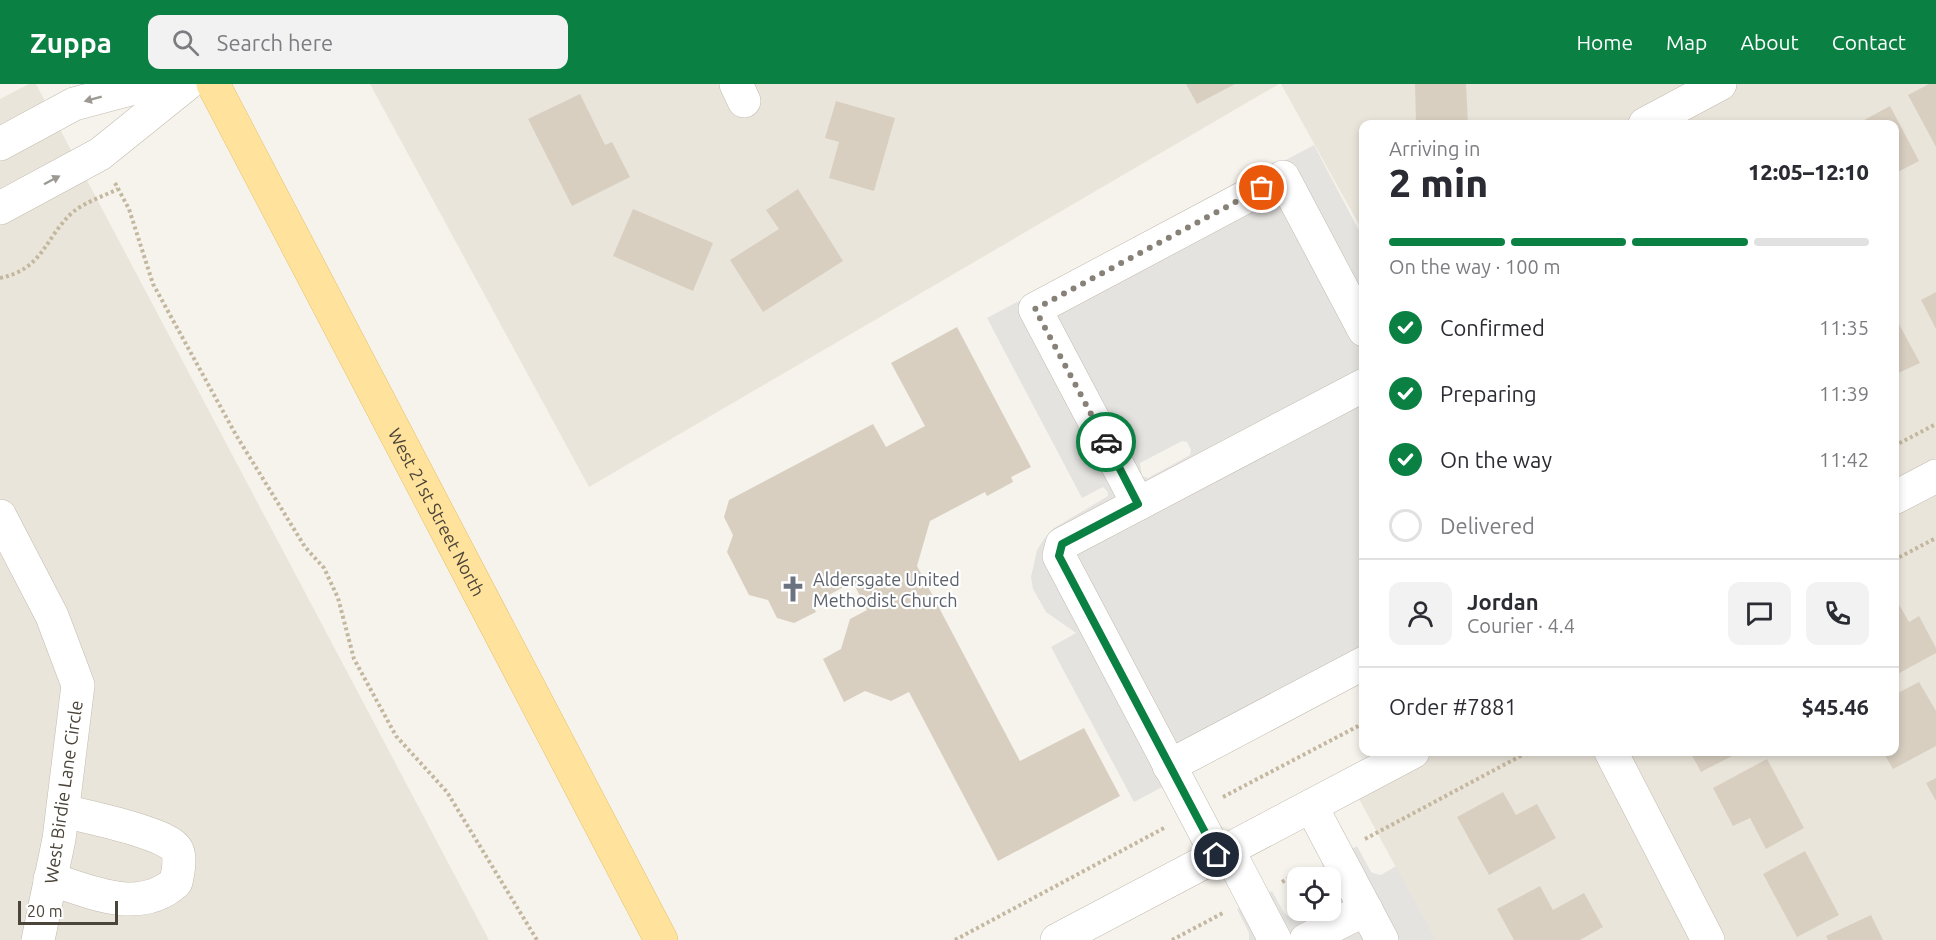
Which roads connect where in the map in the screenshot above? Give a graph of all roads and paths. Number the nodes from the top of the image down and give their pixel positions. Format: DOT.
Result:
graph roads {
  1 [pos="149,84"];
  2 [pos="187,84"];
  3 [pos="213,84"];
  4 [pos="1720,84"];
  5 [pos="1652,120"];
  6 [pos="0,144"];
  7 [pos="100,154"];
  8 [pos="118,189"];
  9 [pos="0,208"];
  10 [pos="0,278"];
  11 [pos="1359,321"];
  12 [pos="1359,388"];
  13 [pos="1936,424"];
  14 [pos="1899,443"];
  15 [pos="1936,476"];
  16 [pos="1899,495"];
  17 [pos="1138,504"];
  18 [pos="0,516"];
  19 [pos="1936,538"];
  20 [pos="1899,557"];
  21 [pos="1359,666"];
  22 [pos="1359,726"];
  23 [pos="1405,756"];
  24 [pos="1613,756"];
  25 [pos="1169,766"];
  26 [pos="1311,806"];
  27 [pos="63,811"];
  28 [pos="1194,812"];
  29 [pos="1222,853"];
  30 [pos="51,879"];
  31 [pos="1366,909"];
  32 [pos="38,940"];
  33 [pos="537,940"];
  34 [pos="661,940"];
  35 [pos="955,940"];
  36 [pos="1057,940"];
  37 [pos="1275,940"];
  38 [pos="1306,940"];
  39 [pos="1382,940"];
  40 [pos="1708,940"];
  1 -- 6 [label="street, one-way"];
  2 -- 7 [label="street"];
  3 -- 34 [label="main road, West 21st Street North"];
  4 -- 5 [label="street"];
  7 -- 8 [label="path"];
  9 -- 7 [label="street, one-way"];
  8 -- 10 [label="path"];
  8 -- 33 [label="path"];
  11 -- 17 [label="street"];
  12 -- 17 [label="street"];
  13 -- 14 [label="path"];
  15 -- 16 [label="street"];
  17 -- 25 [label="street"];
  18 -- 27 [label="street, West Birdie Lane Circle"];
  19 -- 20 [label="path"];
  21 -- 25 [label="street"];
  22 -- 28 [label="path"];
  23 -- 26 [label="street"];
  24 -- 40 [label="street"];
  25 -- 28 [label="street"];
  26 -- 29 [label="street"];
  26 -- 31 [label="street"];
  27 -- 30 [label="street, West Birdie Lane Circle"];
  27 -- 30 [label="street"];
  28 -- 29 [label="street"];
  28 -- 35 [label="path"];
  29 -- 36 [label="street"];
  29 -- 37 [label="street"];
  30 -- 32 [label="street, West Birdie Lane Circle"];
  31 -- 38 [label="street"];
  31 -- 39 [label="street"];
}
